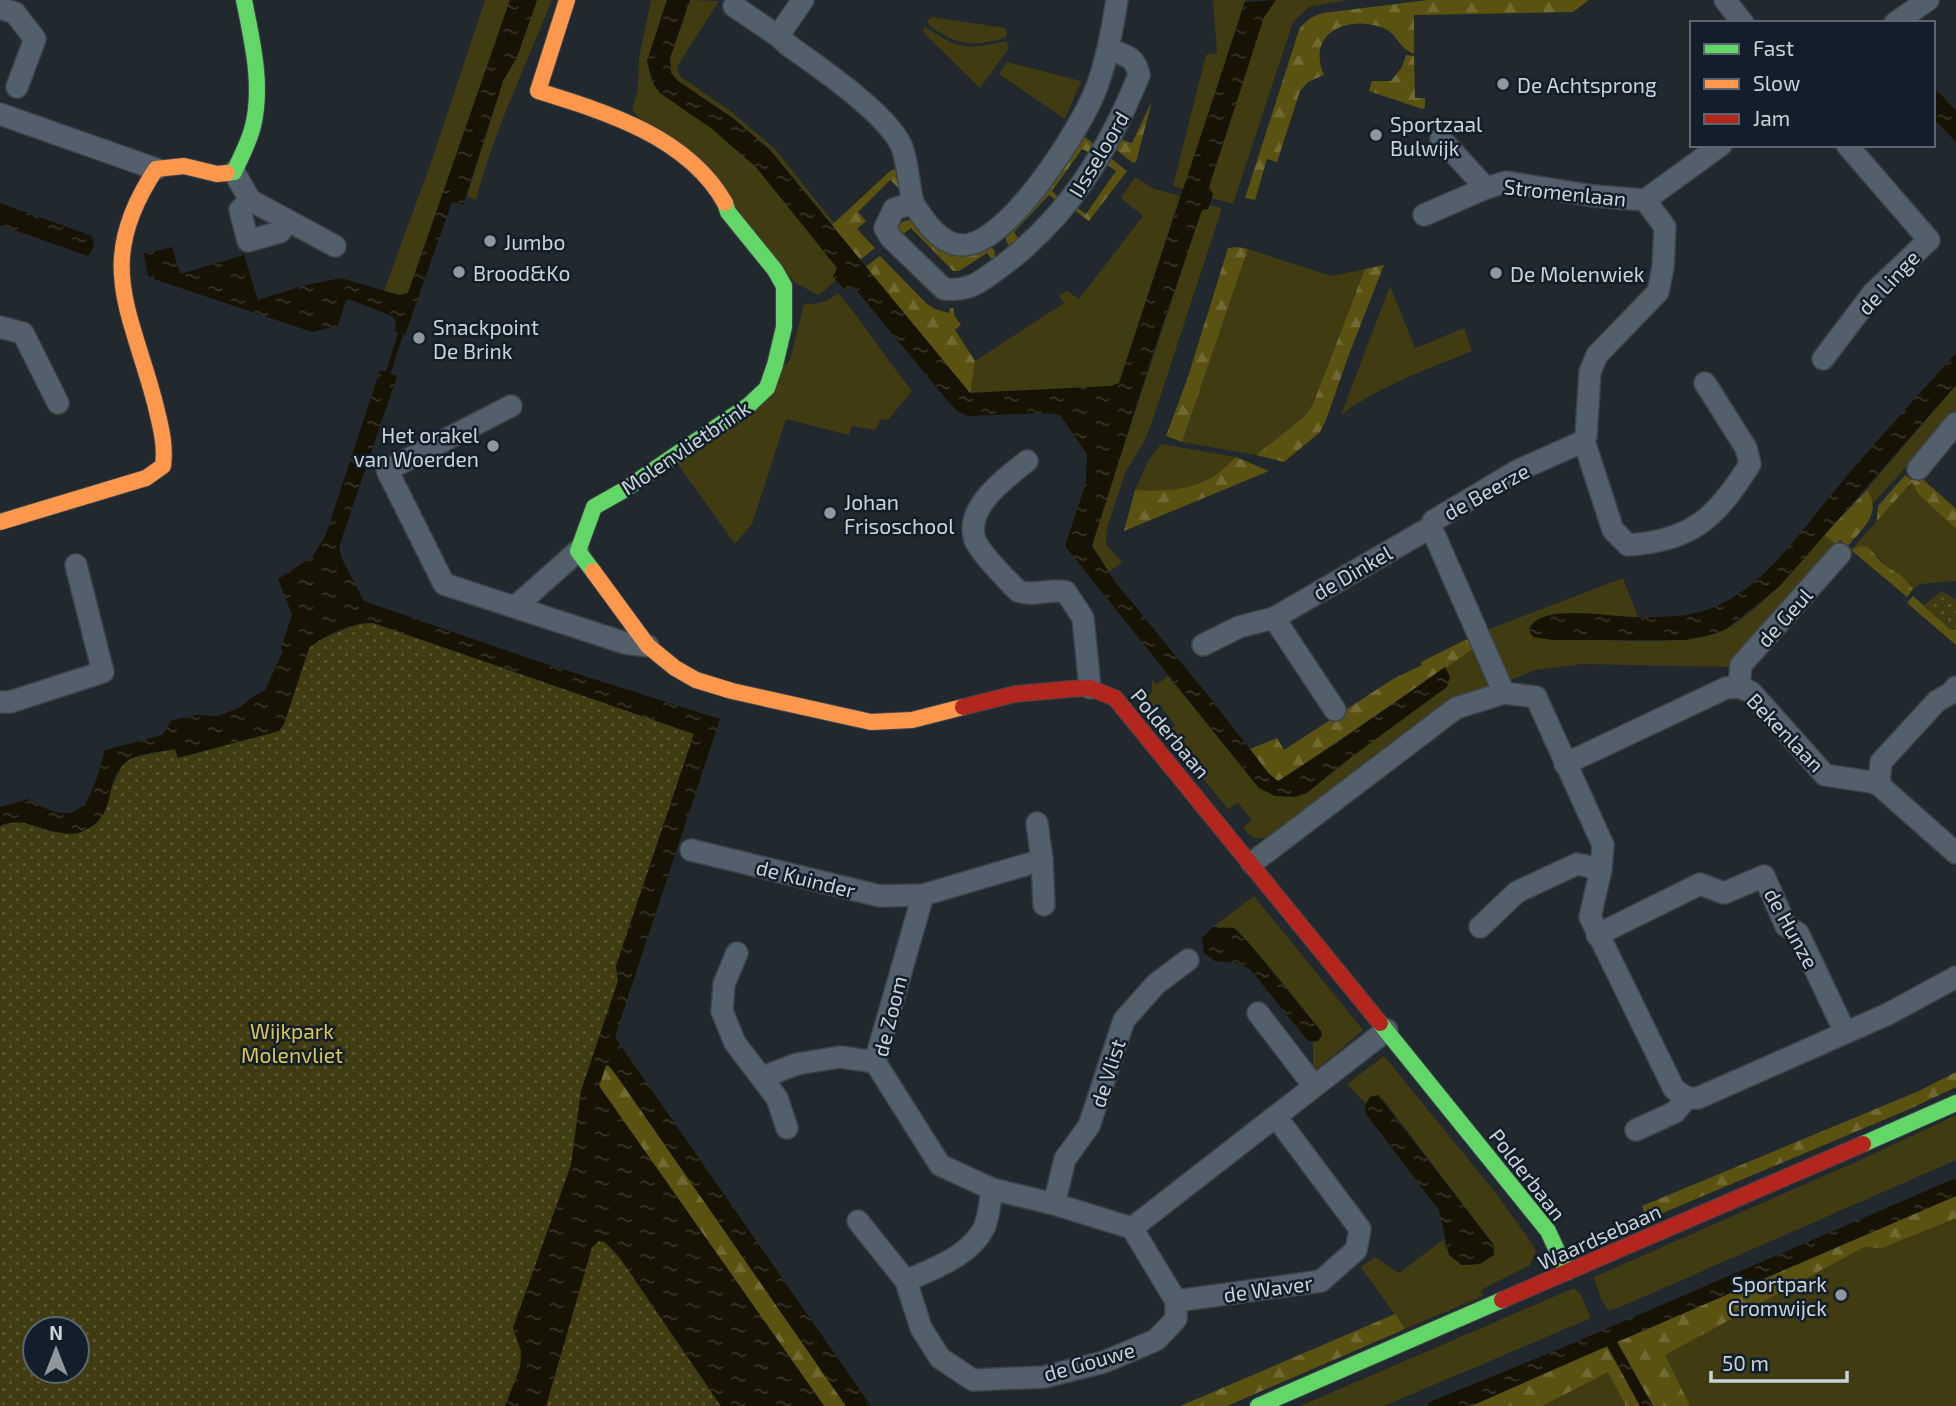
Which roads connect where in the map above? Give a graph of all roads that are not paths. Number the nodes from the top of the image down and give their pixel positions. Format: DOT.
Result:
graph roads {
  1 [pos="244,0"];
  2 [pos="566,0"];
  3 [pos="803,0"];
  4 [pos="1117,0"];
  5 [pos="1725,0"];
  6 [pos="1928,0"];
  7 [pos="734,6"];
  8 [pos="12,7"];
  9 [pos="1741,21"];
  10 [pos="1898,21"];
  11 [pos="778,36"];
  12 [pos="1109,49"];
  13 [pos="18,87"];
  14 [pos="0,114"];
  15 [pos="1441,139"];
  16 [pos="1718,147"];
  17 [pos="1849,147"];
  18 [pos="156,169"];
  19 [pos="234,173"];
  20 [pos="1486,188"];
  21 [pos="250,200"];
  22 [pos="1645,200"];
  23 [pos="913,203"];
  24 [pos="1424,215"];
  25 [pos="287,222"];
  26 [pos="992,233"];
  27 [pos="335,246"];
  28 [pos="1015,256"];
  29 [pos="0,327"];
  30 [pos="1823,359"];
  31 [pos="1705,383"];
  32 [pos="58,403"];
  33 [pos="511,406"];
  34 [pos="1956,423"];
  35 [pos="1584,441"];
  36 [pos="1027,461"];
  37 [pos="1918,469"];
  38 [pos="0,522"];
  39 [pos="1431,527"];
  40 [pos="578,551"];
  41 [pos="1840,554"];
  42 [pos="76,565"];
  43 [pos="516,606"];
  44 [pos="1274,618"];
  45 [pos="1203,645"];
  46 [pos="648,646"];
  47 [pos="1740,687"];
  48 [pos="1956,687"];
  49 [pos="1090,688"];
  50 [pos="1504,693"];
  51 [pos="0,702"];
  52 [pos="1335,710"];
  53 [pos="1565,764"];
  54 [pos="1879,785"];
  55 [pos="1037,823"];
  56 [pos="691,850"];
  57 [pos="1956,853"];
  58 [pos="1042,860"];
  59 [pos="1252,863"];
  60 [pos="1601,869"];
  61 [pos="923,895"];
  62 [pos="1044,905"];
  63 [pos="1480,927"];
  64 [pos="1597,935"];
  65 [pos="737,953"];
  66 [pos="1188,960"];
  67 [pos="1956,977"];
  68 [pos="1258,1013"];
  69 [pos="1387,1030"];
  70 [pos="1845,1032"];
  71 [pos="875,1062"];
  72 [pos="763,1077"];
  73 [pos="1314,1086"];
  74 [pos="1687,1098"];
  75 [pos="1956,1103"];
  76 [pos="1277,1118"];
  77 [pos="787,1128"];
  78 [pos="1636,1130"];
  79 [pos="992,1189"];
  80 [pos="1054,1204"];
  81 [pos="858,1221"];
  82 [pos="1132,1228"];
  83 [pos="1567,1272"];
  84 [pos="906,1281"];
  85 [pos="1176,1301"];
  86 [pos="1258,1406"];
  1 -- 19 [label="street"];
  2 -- 40 [label="street, Molenvlietbrink"];
  3 -- 11 [label="street"];
  4 -- 12 [label="street, IJsseloord"];
  5 -- 9 [label="street"];
  6 -- 10 [label="street"];
  7 -- 11 [label="street, IJsseloord"];
  8 -- 13 [label="street"];
  11 -- 23 [label="street, IJsseloord"];
  12 -- 26 [label="street, IJsseloord"];
  12 -- 28 [label="street, IJsseloord"];
  14 -- 18 [label="street"];
  15 -- 20 [label="street, Stromenlaan"];
  16 -- 22 [label="street, Stromenlaan"];
  17 -- 30 [label="street, de Linge"];
  18 -- 19 [label="street"];
  18 -- 38 [label="street"];
  19 -- 21 [label="street"];
  20 -- 22 [label="street, Stromenlaan"];
  20 -- 24 [label="street, Stromenlaan"];
  21 -- 25 [label="street"];
  21 -- 25 [label="street"];
  22 -- 35 [label="street, Stromenlaan"];
  23 -- 26 [label="street, IJsseloord"];
  23 -- 28 [label="street, IJsseloord"];
  25 -- 27 [label="street"];
  26 -- 28 [label="street"];
  29 -- 32 [label="street"];
  31 -- 35 [label="street"];
  33 -- 43 [label="street"];
  34 -- 37 [label="street"];
  35 -- 39 [label="street, de Beerze"];
  36 -- 49 [label="street"];
  39 -- 44 [label="street, de Dinkel"];
  39 -- 50 [label="street, de Beerze"];
  40 -- 43 [label="street, Molenvlietbrink"];
  40 -- 46 [label="street"];
  41 -- 47 [label="street, de Geul"];
  42 -- 51 [label="street"];
  43 -- 46 [label="street"];
  44 -- 45 [label="street, de Dinkel"];
  44 -- 52 [label="street"];
  46 -- 49 [label="street"];
  47 -- 53 [label="street, Bekenlaan"];
  47 -- 54 [label="street, Bekenlaan"];
  48 -- 54 [label="street"];
  49 -- 59 [label="street, Polderbaan"];
  50 -- 53 [label="street"];
  50 -- 59 [label="street"];
  53 -- 60 [label="street"];
  54 -- 57 [label="street, Bekenlaan"];
  55 -- 58 [label="street"];
  56 -- 61 [label="street, de Kuinder"];
  58 -- 61 [label="street"];
  58 -- 62 [label="street"];
  59 -- 69 [label="street, Polderbaan"];
  60 -- 63 [label="street"];
  60 -- 64 [label="street"];
  61 -- 71 [label="street, de Zoom"];
  64 -- 70 [label="street, de Hunze"];
  64 -- 74 [label="street"];
  65 -- 72 [label="street"];
  66 -- 80 [label="street, de Vlist"];
  67 -- 70 [label="street"];
  68 -- 73 [label="street"];
  69 -- 73 [label="street"];
  69 -- 83 [label="street, Polderbaan"];
  70 -- 74 [label="street"];
  71 -- 72 [label="street"];
  71 -- 79 [label="street, de Zoom"];
  72 -- 77 [label="street"];
  73 -- 76 [label="street"];
  74 -- 78 [label="street"];
  75 -- 83 [label="street, Waardsebaan"];
  76 -- 82 [label="street"];
  76 -- 85 [label="street, de Waver"];
  79 -- 80 [label="street, de Zoom"];
  79 -- 84 [label="street"];
  80 -- 82 [label="street, de Zoom"];
  81 -- 84 [label="street, de Gouwe"];
  82 -- 85 [label="street"];
  83 -- 86 [label="street, Waardsebaan"];
  84 -- 85 [label="street, de Gouwe"];
}
